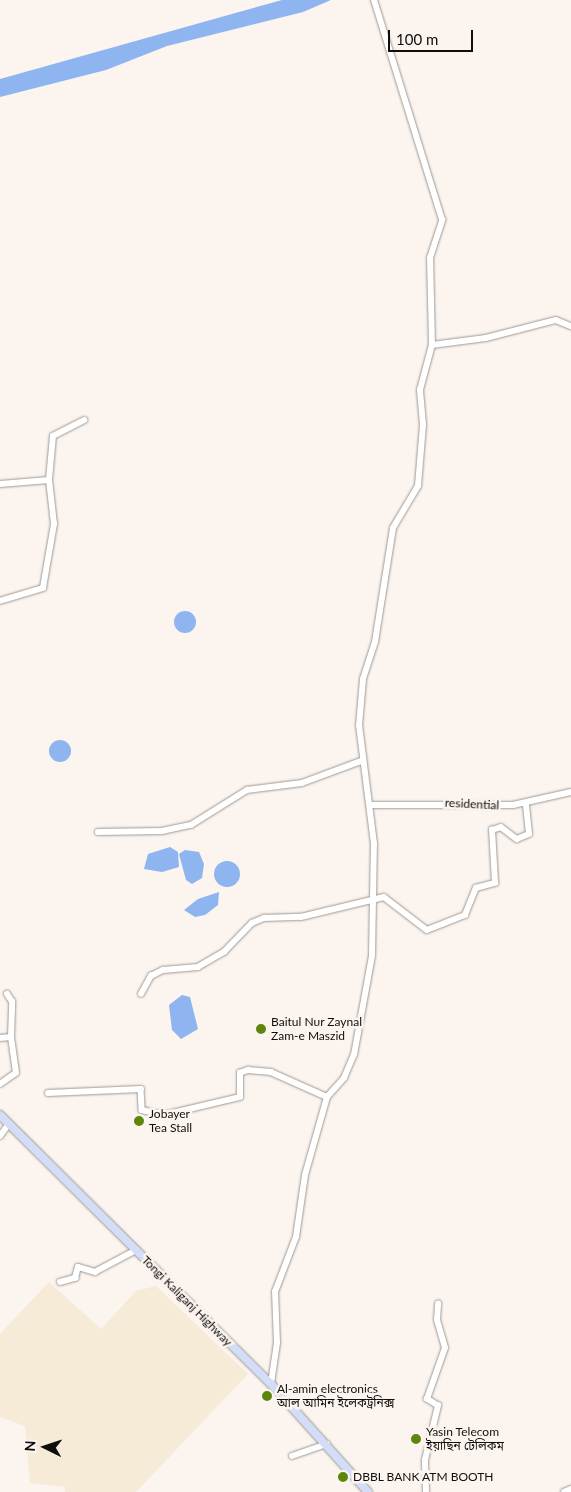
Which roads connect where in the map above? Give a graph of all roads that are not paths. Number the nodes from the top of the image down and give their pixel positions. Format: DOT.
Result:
graph roads {
  1 [pos="375,2"];
  2 [pos="571,326"];
  3 [pos="432,345"];
  4 [pos="84,420"];
  5 [pos="49,480"];
  6 [pos="0,484"];
  7 [pos="0,601"];
  8 [pos="361,762"];
  9 [pos="571,792"];
  10 [pos="526,803"];
  11 [pos="371,805"];
  12 [pos="98,832"];
  13 [pos="371,899"];
  14 [pos="7,994"];
  15 [pos="141,994"];
  16 [pos="0,1038"];
  17 [pos="10,1038"];
  18 [pos="0,1084"];
  19 [pos="48,1093"];
  20 [pos="328,1097"];
  21 [pos="0,1115"];
  22 [pos="8,1125"];
  23 [pos="0,1136"];
  24 [pos="136,1250"];
  25 [pos="60,1282"];
  26 [pos="438,1304"];
  27 [pos="271,1384"];
  28 [pos="329,1444"];
  29 [pos="292,1456"];
  30 [pos="571,1489"];
  31 [pos="368,1492"];
  32 [pos="426,1492"];
  33 [pos="564,1492"];
  1 -- 3 [label="street"];
  2 -- 3 [label="street"];
  3 -- 8 [label="street"];
  4 -- 5 [label="street"];
  5 -- 6 [label="street"];
  5 -- 7 [label="street"];
  8 -- 11 [label="street"];
  8 -- 12 [label="street"];
  9 -- 10 [label="street, residential"];
  10 -- 11 [label="street, residential"];
  10 -- 13 [label="street"];
  11 -- 13 [label="street"];
  13 -- 15 [label="street"];
  13 -- 20 [label="street"];
  14 -- 17 [label="street"];
  16 -- 17 [label="street"];
  17 -- 18 [label="street"];
  19 -- 20 [label="street"];
  20 -- 27 [label="street"];
  21 -- 22 [label="main road, Tongi Kaliganj Highway"];
  22 -- 23 [label="street"];
  22 -- 24 [label="main road, Tongi Kaliganj Highway"];
  24 -- 25 [label="street"];
  24 -- 27 [label="main road, Tongi Kaliganj Highway"];
  26 -- 32 [label="street"];
  27 -- 28 [label="main road, Tongi Kaliganj Highway"];
  28 -- 29 [label="street"];
  28 -- 31 [label="main road, Tongi Kaliganj Highway"];
  30 -- 33 [label="street"];
}
